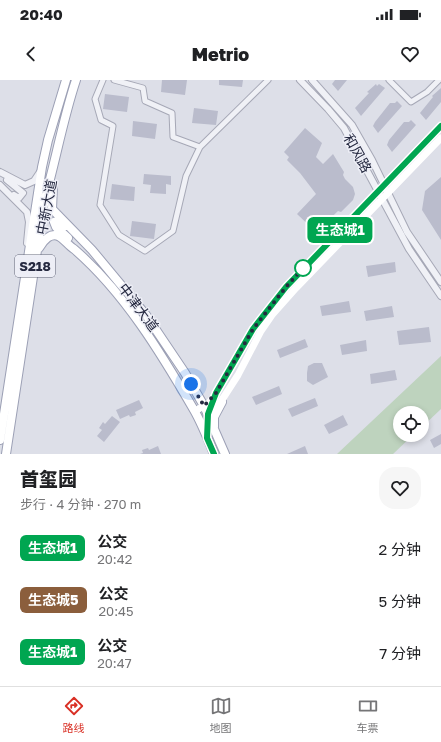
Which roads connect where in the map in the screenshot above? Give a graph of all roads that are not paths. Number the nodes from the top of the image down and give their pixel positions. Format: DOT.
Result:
graph roads {
  1 [pos="66,80"];
  2 [pos="76,80"];
  3 [pos="103,80"];
  4 [pos="114,80"];
  5 [pos="268,80"];
  6 [pos="300,80"];
  7 [pos="312,80"];
  8 [pos="389,80"];
  9 [pos="439,80"];
  10 [pos="441,126"];
  11 [pos="441,138"];
  12 [pos="200,146"];
  13 [pos="42,167"];
  14 [pos="53,170"];
  15 [pos="0,174"];
  16 [pos="0,185"];
  17 [pos="384,185"];
  18 [pos="378,191"];
  19 [pos="388,193"];
  20 [pos="11,194"];
  21 [pos="382,200"];
  22 [pos="92,250"];
  23 [pos="33,252"];
  24 [pos="86,259"];
  25 [pos="441,282"];
  26 [pos="441,296"];
  27 [pos="216,393"];
  28 [pos="222,402"];
  29 [pos="204,406"];
  30 [pos="195,411"];
  31 [pos="206,418"];
  32 [pos="215,432"];
  33 [pos="0,440"];
  34 [pos="6,454"];
  35 [pos="214,454"];
  36 [pos="225,454"];
  1 -- 13 [label="main road, 中新大道 / S218"];
  2 -- 14 [label="main road, 中新大道 / S218"];
  3 -- 12 [label="street"];
  4 -- 12 [label="street"];
  5 -- 12 [label="street"];
  6 -- 18 [label="street, 和风路"];
  7 -- 17 [label="street, 和风路"];
  8 -- 9 [label="street"];
  10 -- 17 [label="main road"];
  11 -- 19 [label="main road"];
  13 -- 15 [label="street"];
  13 -- 23 [label="main road, 中新大道 / S218"];
  14 -- 22 [label="main road, 中津大道"];
  14 -- 23 [label="main road, 中新大道 / S218"];
  15 -- 20 [label="street"];
  16 -- 20 [label="street"];
  17 -- 18 [label="main road"];
  17 -- 19 [label="street, 和风路"];
  18 -- 21 [label="street, 和风路"];
  18 -- 27 [label="main road"];
  19 -- 21 [label="main road"];
  19 -- 25 [label="street, 和风路"];
  20 -- 23 [label="street"];
  21 -- 26 [label="street, 和风路"];
  21 -- 28 [label="main road"];
  22 -- 24 [label="main road"];
  22 -- 29 [label="main road, 中津大道"];
  23 -- 24 [label="main road, 中津大道"];
  23 -- 33 [label="main road, 中新大道 / S218"];
  23 -- 34 [label="main road, 中新大道 / S218"];
  24 -- 30 [label="main road, 中津大道"];
  27 -- 29 [label="main road"];
  27 -- 31 [label="main road"];
  28 -- 31 [label="main road"];
  28 -- 32 [label="main road"];
  29 -- 30 [label="main road"];
  29 -- 31 [label="main road, 中津大道"];
  30 -- 31 [label="main road, 中津大道"];
  31 -- 32 [label="main road, 中津大道"];
  31 -- 35 [label="main road, 中津大道"];
  32 -- 36 [label="main road, 中津大道"];
}
